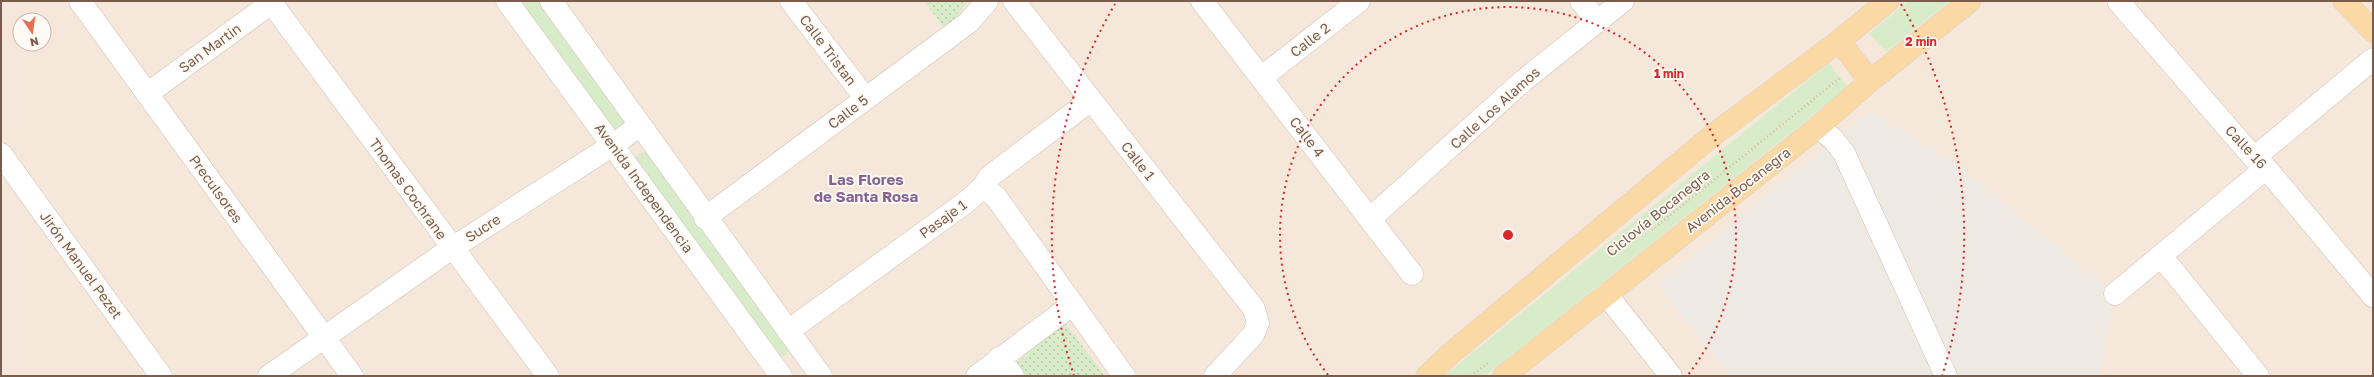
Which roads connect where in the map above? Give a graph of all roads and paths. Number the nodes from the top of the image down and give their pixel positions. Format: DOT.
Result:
graph roads {
  1 [pos="80,1"];
  2 [pos="507,1"];
  3 [pos="551,1"];
  4 [pos="791,1"];
  5 [pos="987,1"];
  6 [pos="1014,1"];
  7 [pos="1202,1"];
  8 [pos="1359,1"];
  9 [pos="1581,1"];
  10 [pos="1624,1"];
  11 [pos="1888,1"];
  12 [pos="1970,1"];
  13 [pos="2118,1"];
  14 [pos="2344,1"];
  15 [pos="272,2"];
  16 [pos="1597,21"];
  17 [pos="2373,31"];
  18 [pos="1839,41"];
  19 [pos="2373,59"];
  20 [pos="1857,64"];
  21 [pos="1261,78"];
  22 [pos="1870,81"];
  23 [pos="147,94"];
  24 [pos="866,99"];
  25 [pos="1091,100"];
  26 [pos="640,125"];
  27 [pos="1818,127"];
  28 [pos="613,145"];
  29 [pos="1,154"];
  30 [pos="2260,163"];
  31 [pos="984,187"];
  32 [pos="705,218"];
  33 [pos="1370,219"];
  34 [pos="1647,234"];
  35 [pos="452,248"];
  36 [pos="2162,257"];
  37 [pos="1412,274"];
  38 [pos="1606,294"];
  39 [pos="2115,294"];
  40 [pos="2373,296"];
  41 [pos="1072,305"];
  42 [pos="788,331"];
  43 [pos="324,337"];
  44 [pos="802,350"];
  45 [pos="999,358"];
  46 [pos="1497,369"];
  47 [pos="774,373"];
  48 [pos="161,376"];
  49 [pos="269,376"];
  50 [pos="352,376"];
  51 [pos="548,376"];
  52 [pos="821,376"];
  53 [pos="977,376"];
  54 [pos="1013,376"];
  55 [pos="1124,376"];
  56 [pos="1215,376"];
  57 [pos="1426,376"];
  58 [pos="1471,376"];
  59 [pos="1671,376"];
  60 [pos="1946,376"];
  61 [pos="2258,376"];
  1 -- 23 [label="street, Preculsores"];
  2 -- 28 [label="street, Avenida Independencia"];
  3 -- 26 [label="street"];
  4 -- 24 [label="street, Calle Tristan"];
  5 -- 24 [label="street, Calle 5"];
  6 -- 25 [label="street, Calle 1"];
  7 -- 21 [label="street, Calle 4"];
  8 -- 21 [label="street, Calle 2"];
  9 -- 16 [label="street"];
  10 -- 16 [label="street, Calle Los Alamos"];
  11 -- 18 [label="main road"];
  12 -- 22 [label="main road, Avenida Bocanegra"];
  13 -- 30 [label="street, Calle 16"];
  14 -- 17 [label="main road"];
  15 -- 23 [label="street, San Martin"];
  15 -- 35 [label="street, Thomas Cochrane"];
  16 -- 33 [label="street, Calle Los Alamos"];
  18 -- 20 [label="main road"];
  18 -- 57 [label="main road"];
  19 -- 30 [label="street"];
  20 -- 22 [label="main road"];
  20 -- 34 [label="path, Ciclovía Bocanegra"];
  21 -- 33 [label="street, Calle 4"];
  22 -- 27 [label="main road, Avenida Bocanegra"];
  23 -- 43 [label="street, Preculsores"];
  24 -- 32 [label="street, Calle 5"];
  25 -- 31 [label="street, Pasaje 1"];
  25 -- 56 [label="street, Calle 1"];
  26 -- 28 [label="street, Sucre"];
  26 -- 32 [label="street"];
  27 -- 38 [label="main road, Avenida Bocanegra"];
  27 -- 60 [label="street"];
  28 -- 35 [label="street, Sucre"];
  28 -- 47 [label="street, Avenida Independencia"];
  29 -- 48 [label="street, Jirón Manuel Pezet"];
  30 -- 36 [label="street"];
  30 -- 40 [label="street, Calle 16"];
  31 -- 41 [label="street"];
  31 -- 42 [label="street, Pasaje 1"];
  32 -- 42 [label="street"];
  33 -- 37 [label="street, Calle 4"];
  35 -- 43 [label="street, Sucre"];
  35 -- 51 [label="street, Thomas Cochrane"];
  36 -- 39 [label="street"];
  36 -- 61 [label="street"];
  38 -- 46 [label="main road, Avenida Bocanegra"];
  38 -- 59 [label="street"];
  41 -- 45 [label="street"];
  41 -- 55 [label="street"];
  42 -- 44 [label="street"];
  43 -- 49 [label="street, Sucre"];
  43 -- 50 [label="street, Preculsores"];
  44 -- 47 [label="street"];
  44 -- 52 [label="street"];
  45 -- 53 [label="street"];
  45 -- 54 [label="street"];
  46 -- 58 [label="path"];
}
